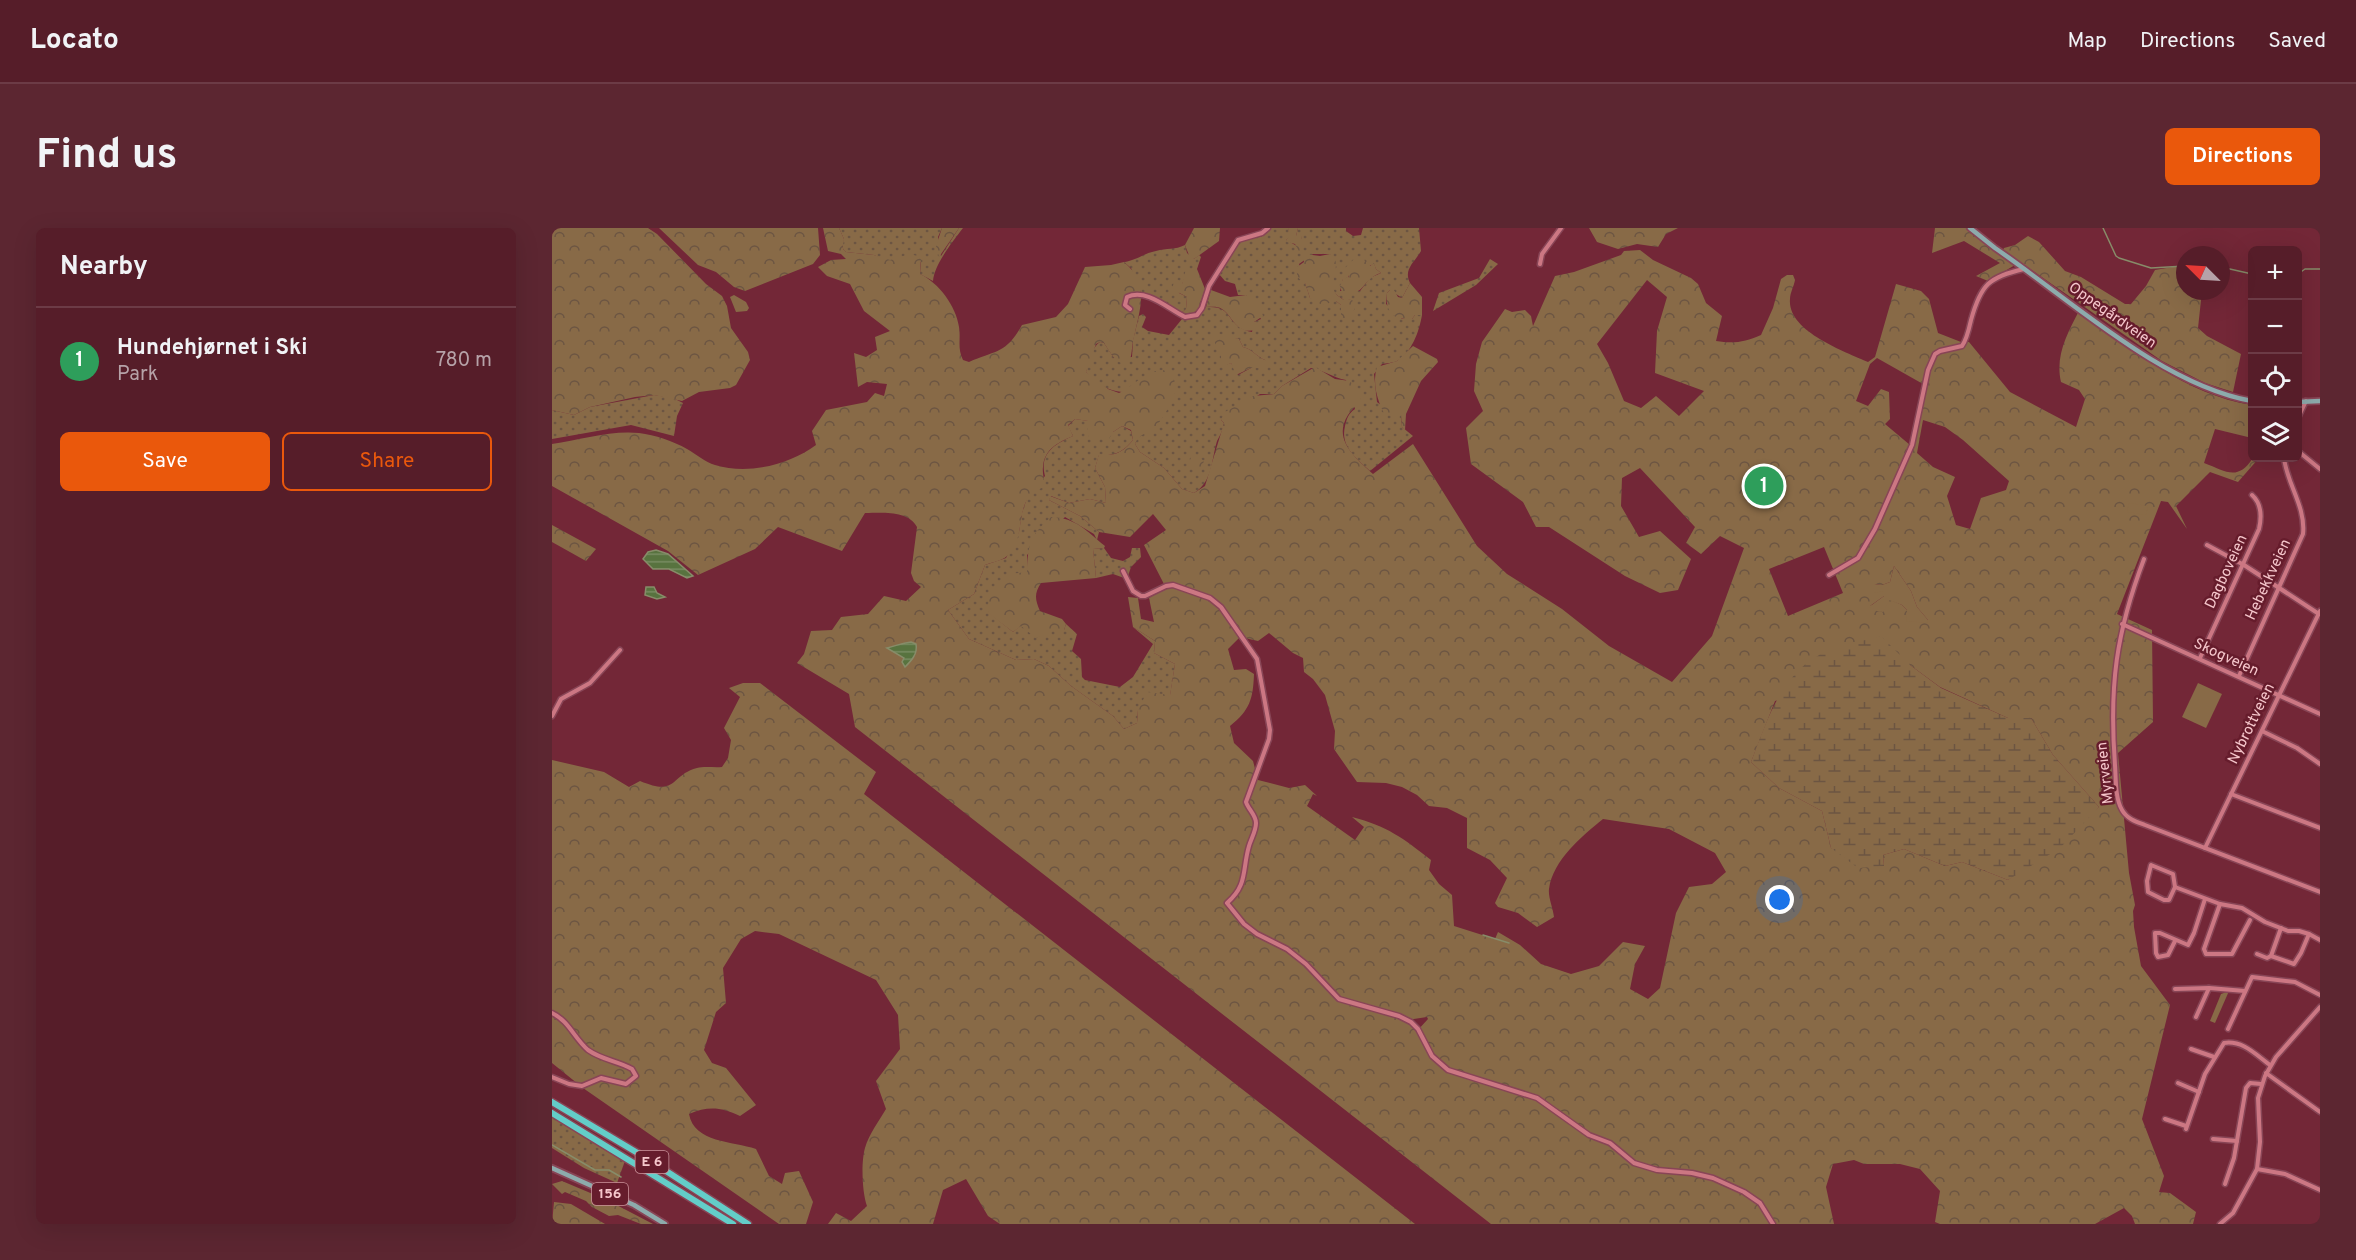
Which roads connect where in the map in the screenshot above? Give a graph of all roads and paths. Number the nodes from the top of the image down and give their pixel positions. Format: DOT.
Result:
graph roads {
  1 [pos="1268,228"];
  2 [pos="1561,228"];
  3 [pos="1970,228"];
  4 [pos="1540,264"];
  5 [pos="2025,268"];
  6 [pos="1130,309"];
  7 [pos="2248,400"];
  8 [pos="2306,401"];
  9 [pos="2320,401"];
  10 [pos="2302,402"];
  11 [pos="2302,410"];
  12 [pos="2302,454"];
  13 [pos="2285,462"];
  14 [pos="2320,469"];
  15 [pos="2252,495"];
  16 [pos="2207,545"];
  17 [pos="2144,559"];
  18 [pos="2244,565"];
  19 [pos="1123,570"];
  20 [pos="1829,575"];
  21 [pos="2279,588"];
  22 [pos="2320,613"];
  23 [pos="2122,624"];
  24 [pos="620,650"];
  25 [pos="2200,658"];
  26 [pos="2239,676"];
  27 [pos="2279,696"];
  28 [pos="2320,714"];
  29 [pos="552,716"];
  30 [pos="2262,731"];
  31 [pos="2320,764"];
  32 [pos="2231,794"];
  33 [pos="2320,828"];
  34 [pos="2205,848"];
  35 [pos="2175,887"];
  36 [pos="2320,892"];
  37 [pos="2205,899"];
  38 [pos="2220,904"];
  39 [pos="2250,920"];
  40 [pos="2281,928"];
  41 [pos="2309,934"];
  42 [pos="2320,940"];
  43 [pos="2175,941"];
  44 [pos="2257,954"];
  45 [pos="2271,956"];
  46 [pos="2209,988"];
  47 [pos="2175,989"];
  48 [pos="2244,991"];
  49 [pos="2320,995"];
  50 [pos="2320,1007"];
  51 [pos="552,1012"];
  52 [pos="2196,1017"];
  53 [pos="2228,1029"];
  54 [pos="2191,1048"];
  55 [pos="2214,1057"];
  56 [pos="2270,1065"];
  57 [pos="2266,1073"];
  58 [pos="552,1077"];
  59 [pos="2178,1083"];
  60 [pos="2261,1084"];
  61 [pos="2199,1092"];
  62 [pos="553,1102"];
  63 [pos="2320,1112"];
  64 [pos="552,1113"];
  65 [pos="2165,1119"];
  66 [pos="2213,1139"];
  67 [pos="2236,1142"];
  68 [pos="552,1168"];
  69 [pos="2257,1169"];
  70 [pos="2225,1184"];
  71 [pos="2320,1190"];
  72 [pos="665,1224"];
  73 [pos="733,1224"];
  74 [pos="748,1224"];
  75 [pos="1773,1224"];
  76 [pos="2220,1224"];
  1 -- 6 [label="street"];
  2 -- 4 [label="street"];
  3 -- 5 [label="main road, Oppegårdveien"];
  5 -- 7 [label="main road, Oppegårdveien"];
  5 -- 20 [label="street"];
  8 -- 9 [label="main road"];
  8 -- 10 [label="main road"];
  8 -- 11 [label="street"];
  12 -- 14 [label="street"];
  13 -- 21 [label="street, Hebekkveien"];
  15 -- 18 [label="street, Dagboveien"];
  16 -- 18 [label="street"];
  17 -- 23 [label="street, Myrveien"];
  18 -- 21 [label="street"];
  18 -- 25 [label="street, Dagboveien"];
  19 -- 75 [label="street"];
  21 -- 22 [label="street"];
  21 -- 26 [label="street, Hebekkveien"];
  22 -- 27 [label="street, Nybrottveien"];
  23 -- 25 [label="street, Skogveien"];
  23 -- 34 [label="street, Myrveien"];
  24 -- 29 [label="street"];
  25 -- 26 [label="street, Skogveien"];
  26 -- 27 [label="street, Skogveien"];
  27 -- 28 [label="street, Skogveien"];
  27 -- 30 [label="street, Nybrottveien"];
  30 -- 31 [label="street"];
  30 -- 32 [label="street, Nybrottveien"];
  32 -- 33 [label="street"];
  32 -- 34 [label="street, Nybrottveien"];
  34 -- 36 [label="street, Myrveien"];
  35 -- 35 [label="street"];
  35 -- 37 [label="street"];
  37 -- 38 [label="street"];
  37 -- 43 [label="street"];
  38 -- 39 [label="street"];
  38 -- 40 [label="street"];
  40 -- 41 [label="street"];
  40 -- 45 [label="street"];
  41 -- 42 [label="street"];
  41 -- 45 [label="street"];
  43 -- 43 [label="street"];
  44 -- 45 [label="street"];
  46 -- 47 [label="street"];
  46 -- 48 [label="street"];
  46 -- 52 [label="street"];
  48 -- 49 [label="street"];
  48 -- 53 [label="street"];
  50 -- 56 [label="street"];
  51 -- 58 [label="street"];
  54 -- 55 [label="street"];
  55 -- 56 [label="street"];
  55 -- 61 [label="street"];
  56 -- 57 [label="street"];
  57 -- 60 [label="street"];
  57 -- 63 [label="street"];
  59 -- 61 [label="street"];
  60 -- 67 [label="street"];
  60 -- 69 [label="street"];
  61 -- 65 [label="street"];
  62 -- 74 [label="highway, E 6"];
  64 -- 73 [label="highway, E 6"];
  66 -- 67 [label="street"];
  67 -- 70 [label="street"];
  68 -- 72 [label="main road, 156"];
  69 -- 71 [label="street"];
  69 -- 76 [label="street"];
}
